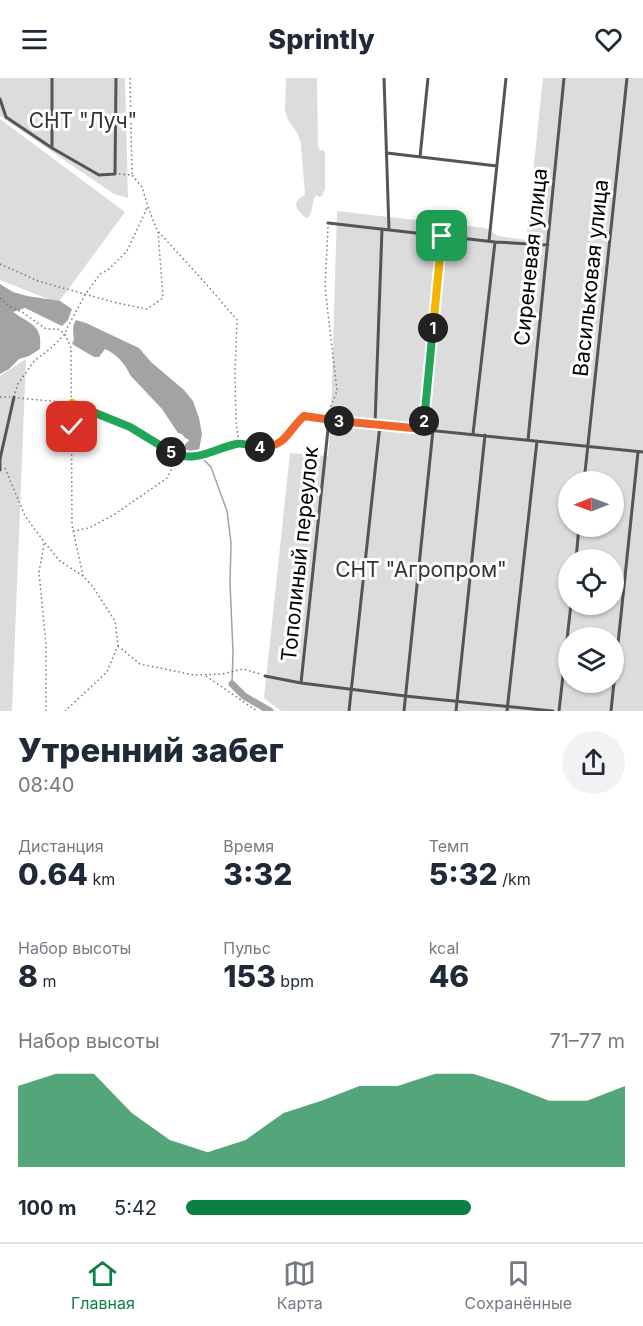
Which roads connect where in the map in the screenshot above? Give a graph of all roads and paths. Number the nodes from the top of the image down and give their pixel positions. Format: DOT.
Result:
graph roads {
  1 [pos="52,78"];
  2 [pos="116,78"];
  3 [pos="130,78"];
  4 [pos="384,78"];
  5 [pos="428,78"];
  6 [pos="506,78"];
  7 [pos="564,78"];
  8 [pos="627,78"];
  9 [pos="0,99"];
  10 [pos="52,148"];
  11 [pos="387,153"];
  12 [pos="420,157"];
  13 [pos="497,166"];
  14 [pos="115,174"];
  15 [pos="132,175"];
  16 [pos="148,207"];
  17 [pos="328,223"];
  18 [pos="382,229"];
  19 [pos="158,230"];
  20 [pos="389,230"];
  21 [pos="442,236"];
  22 [pos="489,241"];
  23 [pos="495,242"];
  24 [pos="548,246"];
  25 [pos="0,264"];
  26 [pos="85,295"];
  27 [pos="0,298"];
  28 [pos="65,334"];
  29 [pos="0,397"];
  30 [pos="14,397"];
  31 [pos="72,403"];
  32 [pos="329,420"];
  33 [pos="375,424"];
  34 [pos="380,425"];
  35 [pos="423,429"];
  36 [pos="433,430"];
  37 [pos="473,434"];
  38 [pos="485,435"];
  39 [pos="528,440"];
  40 [pos="537,441"];
  41 [pos="239,443"];
  42 [pos="588,446"];
  43 [pos="171,452"];
  44 [pos="641,452"];
  45 [pos="2,469"];
  46 [pos="585,471"];
  47 [pos="73,531"];
  48 [pos="45,543"];
  49 [pos="83,576"];
  50 [pos="570,615"];
  51 [pos="118,645"];
  52 [pos="205,675"];
  53 [pos="265,676"];
  54 [pos="301,683"];
  55 [pos="352,688"];
  56 [pos="405,696"];
  57 [pos="457,701"];
  58 [pos="507,709"];
  59 [pos="46,711"];
  60 [pos="65,711"];
  61 [pos="257,711"];
  62 [pos="349,711"];
  63 [pos="404,711"];
  64 [pos="456,711"];
  65 [pos="553,711"];
  66 [pos="559,711"];
  67 [pos="611,711"];
  1 -- 10 [label="lane"];
  2 -- 14 [label="lane"];
  3 -- 15 [label="path"];
  4 -- 11 [label="lane"];
  5 -- 12 [label="lane"];
  6 -- 13 [label="lane"];
  7 -- 24 [label="lane, Сиреневая улица"];
  8 -- 42 [label="lane, Васильковая улица"];
  9 -- 10 [label="lane"];
  10 -- 14 [label="lane"];
  11 -- 12 [label="lane"];
  11 -- 20 [label="lane"];
  12 -- 13 [label="lane"];
  13 -- 22 [label="lane"];
  14 -- 15 [label="path"];
  15 -- 16 [label="path"];
  16 -- 19 [label="path"];
  16 -- 26 [label="path"];
  17 -- 18 [label="lane"];
  17 -- 32 [label="path"];
  18 -- 20 [label="lane"];
  18 -- 33 [label="lane"];
  19 -- 26 [label="path"];
  19 -- 41 [label="path"];
  20 -- 21 [label="lane"];
  21 -- 22 [label="lane"];
  21 -- 35 [label="lane"];
  22 -- 23 [label="lane"];
  23 -- 24 [label="lane"];
  23 -- 37 [label="lane"];
  24 -- 39 [label="lane, Сиреневая улица"];
  25 -- 26 [label="path"];
  26 -- 28 [label="path"];
  27 -- 28 [label="path"];
  28 -- 30 [label="path"];
  28 -- 31 [label="path"];
  29 -- 30 [label="path"];
  30 -- 31 [label="path"];
  30 -- 45 [label="lane"];
  31 -- 43 [label="path"];
  31 -- 47 [label="path"];
  32 -- 33 [label="lane, Тополиный переулок"];
  32 -- 41 [label="path"];
  32 -- 54 [label="lane, Тополиный переулок"];
  33 -- 34 [label="lane, Тополиный переулок"];
  34 -- 35 [label="lane, Тополиный переулок"];
  34 -- 55 [label="lane"];
  35 -- 36 [label="lane, Тополиный переулок"];
  36 -- 37 [label="lane, Тополиный переулок"];
  36 -- 56 [label="lane"];
  37 -- 38 [label="lane, Тополиный переулок"];
  38 -- 39 [label="lane, Тополиный переулок"];
  38 -- 57 [label="lane"];
  39 -- 40 [label="lane, Тополиный переулок"];
  40 -- 42 [label="lane, Тополиный переулок"];
  40 -- 58 [label="lane"];
  41 -- 43 [label="path"];
  42 -- 44 [label="lane, Тополиный переулок"];
  42 -- 46 [label="lane, Васильковая улица"];
  43 -- 47 [label="path"];
  44 -- 67 [label="lane"];
  45 -- 48 [label="path"];
  47 -- 49 [label="path"];
  48 -- 49 [label="path"];
  48 -- 59 [label="path"];
  49 -- 51 [label="path"];
  50 -- 66 [label="lane"];
  51 -- 52 [label="path"];
  51 -- 60 [label="path"];
  52 -- 53 [label="path"];
  52 -- 61 [label="path"];
  53 -- 54 [label="lane"];
  54 -- 55 [label="lane"];
  55 -- 56 [label="lane"];
  55 -- 62 [label="lane"];
  56 -- 57 [label="lane"];
  56 -- 63 [label="lane"];
  57 -- 58 [label="lane"];
  57 -- 64 [label="lane"];
  58 -- 65 [label="lane"];
}
